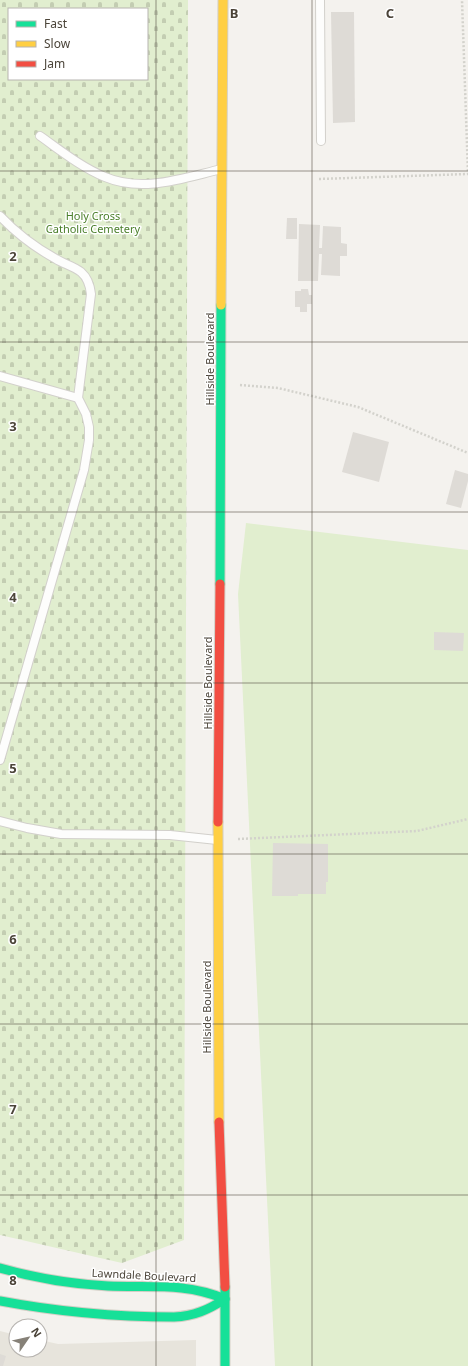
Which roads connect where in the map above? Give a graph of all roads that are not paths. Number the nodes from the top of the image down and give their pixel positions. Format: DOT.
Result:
graph roads {
  1 [pos="223,0"];
  2 [pos="320,0"];
  3 [pos="40,136"];
  4 [pos="321,141"];
  5 [pos="222,169"];
  6 [pos="0,216"];
  7 [pos="0,376"];
  8 [pos="78,398"];
  9 [pos="0,760"];
  10 [pos="0,821"];
  11 [pos="218,840"];
  12 [pos="0,1268"];
  13 [pos="225,1299"];
  14 [pos="0,1301"];
  15 [pos="225,1366"];
  1 -- 5 [label="main road, Hillside Boulevard"];
  2 -- 4 [label="lane"];
  3 -- 5 [label="lane"];
  5 -- 11 [label="main road, Hillside Boulevard"];
  6 -- 8 [label="lane"];
  7 -- 8 [label="lane"];
  8 -- 9 [label="lane"];
  10 -- 11 [label="lane"];
  11 -- 13 [label="main road, Hillside Boulevard"];
  12 -- 13 [label="main road, Lawndale Boulevard"];
  13 -- 14 [label="main road"];
  13 -- 15 [label="main road, Hillside Boulevard"];
}
